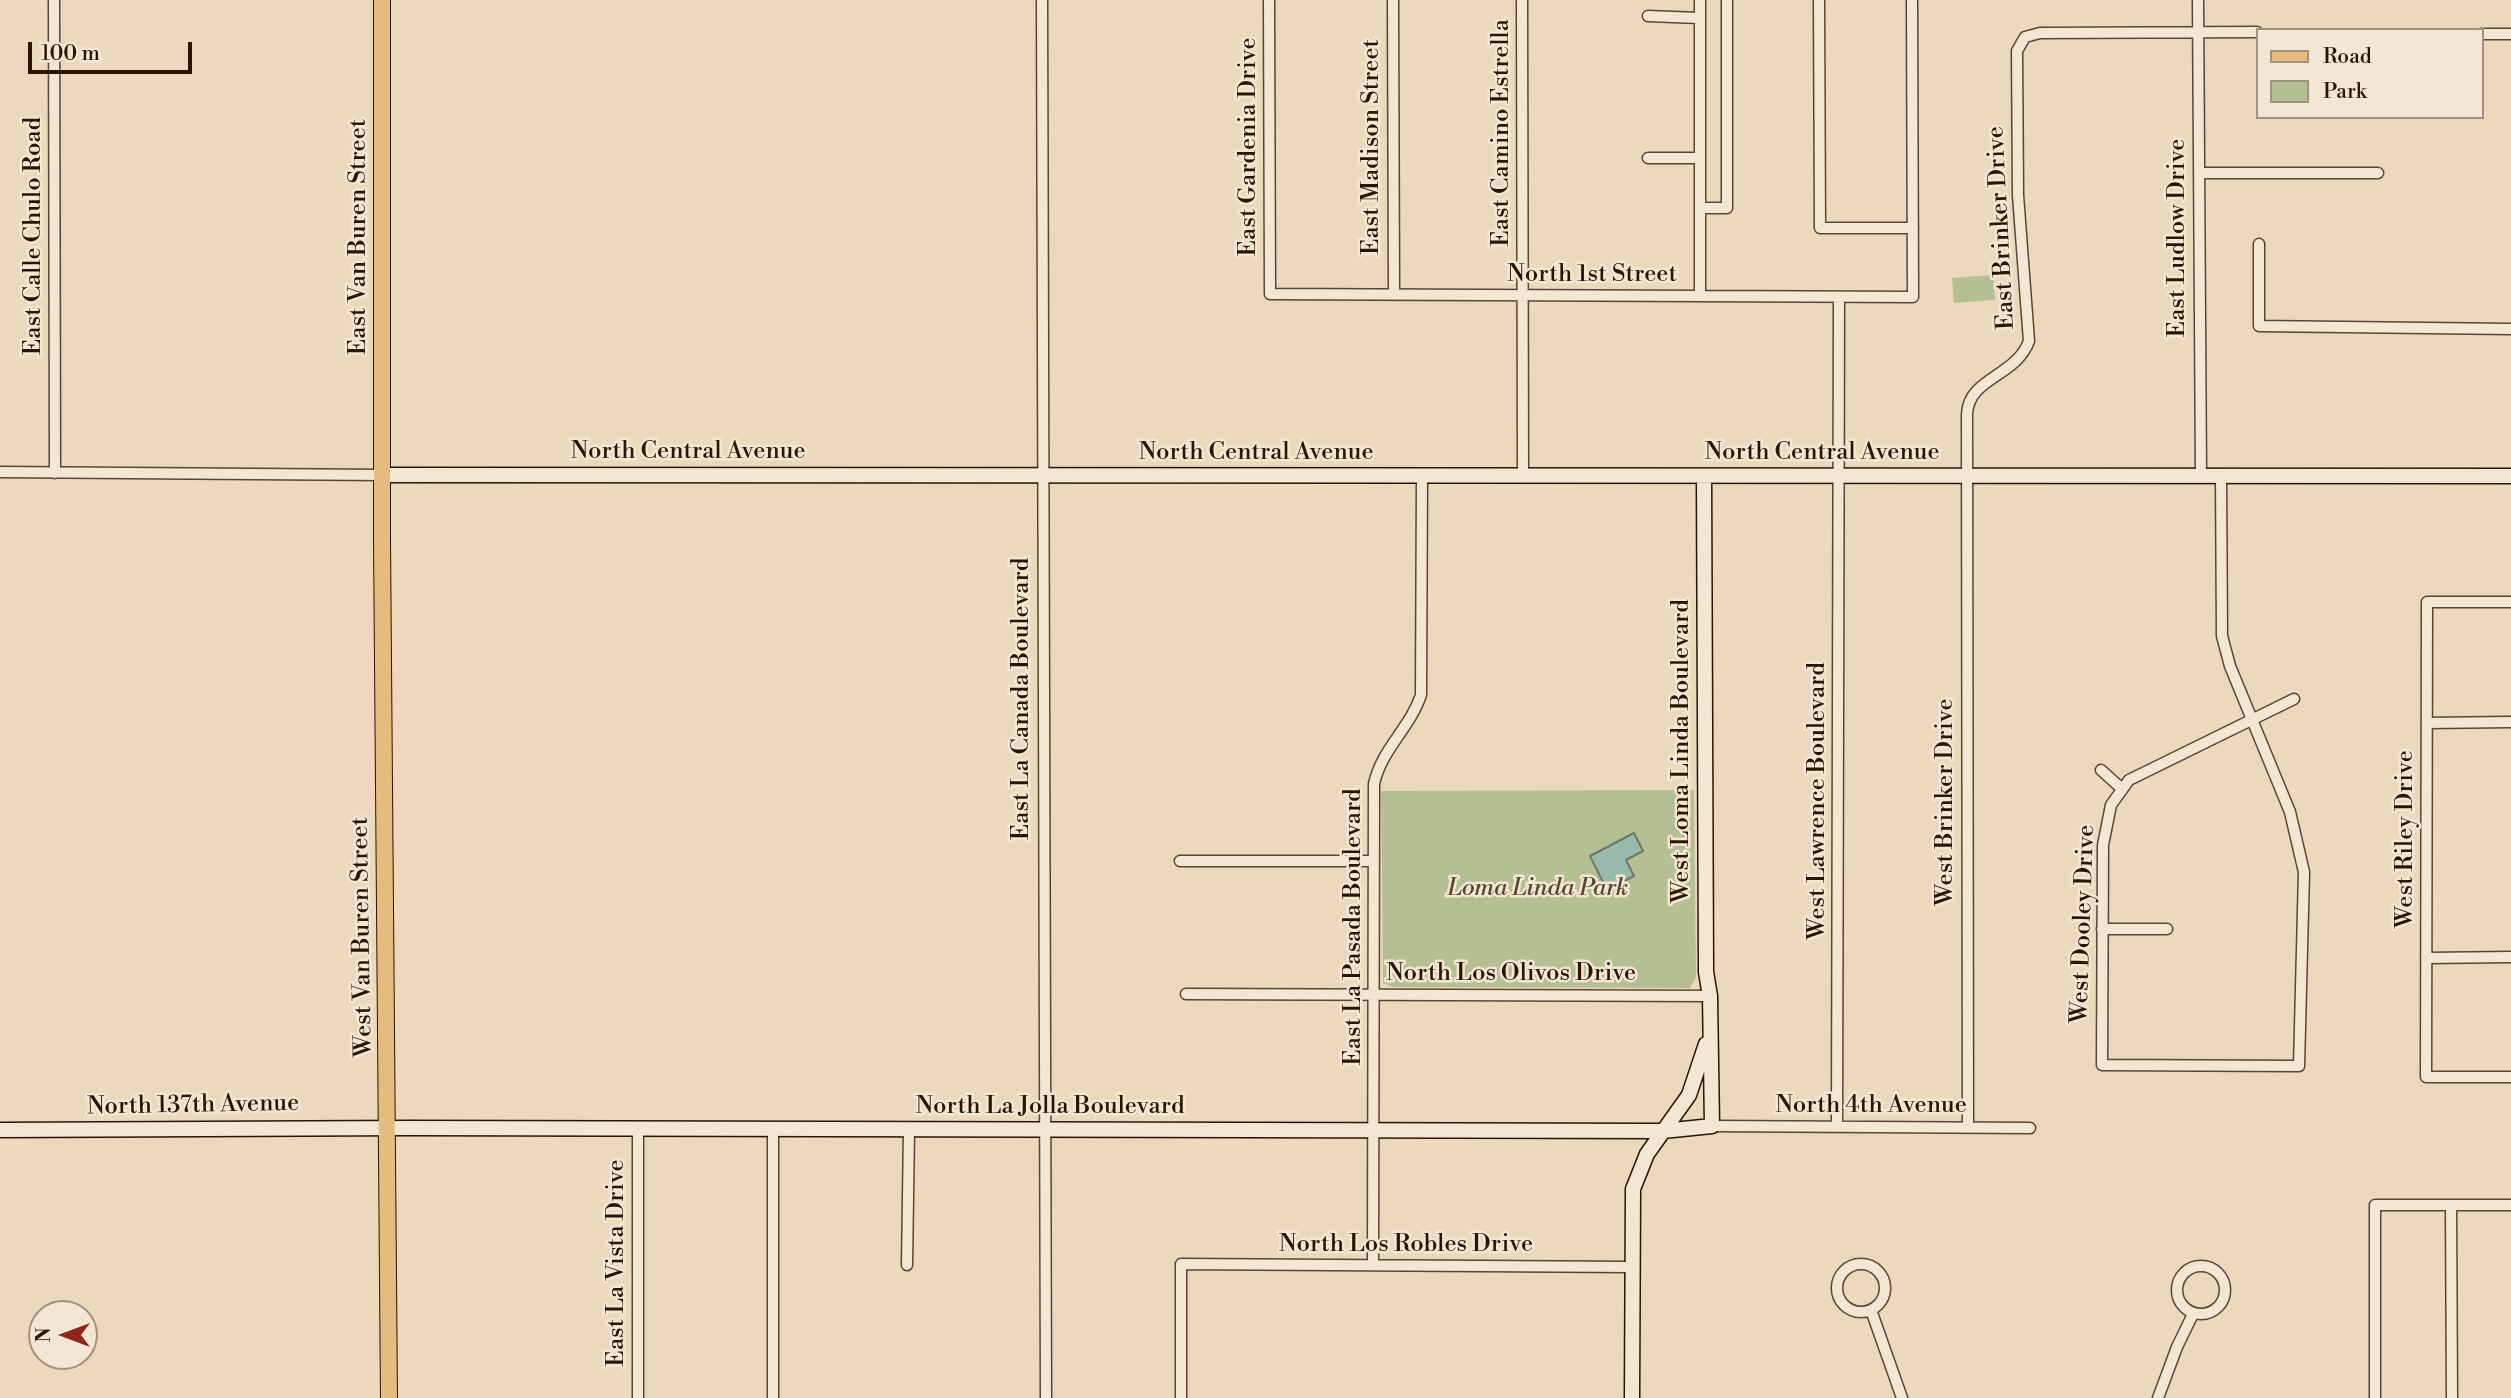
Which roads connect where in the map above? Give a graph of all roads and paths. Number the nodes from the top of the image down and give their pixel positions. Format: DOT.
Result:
graph roads {
  1 [pos="54,0"];
  2 [pos="382,0"];
  3 [pos="1042,0"];
  4 [pos="1269,0"];
  5 [pos="1393,0"];
  6 [pos="1522,0"];
  7 [pos="1700,0"];
  8 [pos="1727,0"];
  9 [pos="1819,0"];
  10 [pos="1912,0"];
  11 [pos="2198,0"];
  12 [pos="1648,16"];
  13 [pos="1699,18"];
  14 [pos="2198,32"];
  15 [pos="2256,32"];
  16 [pos="2483,34"];
  17 [pos="2511,34"];
  18 [pos="1648,158"];
  19 [pos="1700,158"];
  20 [pos="2199,173"];
  21 [pos="2378,173"];
  22 [pos="1700,208"];
  23 [pos="1913,228"];
  24 [pos="2259,244"];
  25 [pos="1270,294"];
  26 [pos="1394,295"];
  27 [pos="1524,295"];
  28 [pos="1700,296"];
  29 [pos="1839,297"];
  30 [pos="2511,329"];
  31 [pos="0,472"];
  32 [pos="55,473"];
  33 [pos="1043,474"];
  34 [pos="382,475"];
  35 [pos="1523,476"];
  36 [pos="1704,476"];
  37 [pos="1840,476"];
  38 [pos="1967,476"];
  39 [pos="2221,476"];
  40 [pos="2511,476"];
  41 [pos="1422,477"];
  42 [pos="2200,477"];
  43 [pos="2511,602"];
  44 [pos="2294,699"];
  45 [pos="2251,719"];
  46 [pos="2511,722"];
  47 [pos="2427,723"];
  48 [pos="2101,770"];
  49 [pos="2121,788"];
  50 [pos="1180,861"];
  51 [pos="1373,861"];
  52 [pos="2102,929"];
  53 [pos="2167,929"];
  54 [pos="2511,957"];
  55 [pos="2427,958"];
  56 [pos="1186,994"];
  57 [pos="1373,994"];
  58 [pos="1710,996"];
  59 [pos="1711,1026"];
  60 [pos="2511,1077"];
  61 [pos="1712,1126"];
  62 [pos="1837,1126"];
  63 [pos="1968,1127"];
  64 [pos="387,1128"];
  65 [pos="638,1128"];
  66 [pos="2030,1128"];
  67 [pos="773,1129"];
  68 [pos="909,1129"];
  69 [pos="1045,1129"];
  70 [pos="0,1130"];
  71 [pos="1373,1130"];
  72 [pos="1663,1131"];
  73 [pos="2451,1205"];
  74 [pos="2511,1205"];
  75 [pos="907,1265"];
  76 [pos="1373,1265"];
  77 [pos="1631,1267"];
  78 [pos="1871,1310"];
  79 [pos="2193,1314"];
  80 [pos="389,1398"];
  81 [pos="638,1398"];
  82 [pos="774,1398"];
  83 [pos="1046,1398"];
  84 [pos="1181,1398"];
  85 [pos="1632,1398"];
  86 [pos="1902,1398"];
  87 [pos="2158,1398"];
  88 [pos="2375,1398"];
  89 [pos="2452,1398"];
  1 -- 32 [label="street, East Calle Chulo Road"];
  2 -- 34 [label="main road, East Van Buren Street"];
  3 -- 33 [label="street, East La Canada Boulevard"];
  4 -- 25 [label="street, East Gardenia Drive"];
  5 -- 26 [label="street, East Madison Street"];
  6 -- 27 [label="street, East Camino Estrella"];
  7 -- 13 [label="street"];
  8 -- 22 [label="street"];
  9 -- 23 [label="street"];
  10 -- 23 [label="street"];
  11 -- 14 [label="street, East Ludlow Drive"];
  12 -- 13 [label="street"];
  13 -- 19 [label="street"];
  14 -- 15 [label="street"];
  14 -- 20 [label="street, East Ludlow Drive"];
  14 -- 38 [label="street, East Brinker Drive"];
  16 -- 17 [label="street"];
  18 -- 19 [label="street"];
  19 -- 22 [label="street"];
  20 -- 21 [label="street"];
  20 -- 42 [label="street, East Ludlow Drive"];
  22 -- 28 [label="street"];
  23 -- 29 [label="street, North 1st Street"];
  24 -- 30 [label="street"];
  25 -- 26 [label="street, North 1st Street"];
  26 -- 27 [label="street, North 1st Street"];
  27 -- 28 [label="street, North 1st Street"];
  27 -- 35 [label="street, East Camino Estrella"];
  28 -- 29 [label="street, North 1st Street"];
  29 -- 37 [label="street, West Lawrence Boulevard"];
  31 -- 32 [label="street, North Central Avenue"];
  32 -- 34 [label="street, North Central Avenue"];
  33 -- 34 [label="street, North Central Avenue"];
  33 -- 41 [label="street, North Central Avenue"];
  33 -- 69 [label="street, East La Canada Boulevard"];
  34 -- 64 [label="main road, West Van Buren Street"];
  35 -- 36 [label="street, North Central Avenue"];
  35 -- 41 [label="street, North Central Avenue"];
  36 -- 37 [label="street, North Central Avenue"];
  36 -- 58 [label="street, West Loma Linda Boulevard"];
  37 -- 38 [label="street, North Central Avenue"];
  37 -- 62 [label="street, West Lawrence Boulevard"];
  38 -- 42 [label="street, North Central Avenue"];
  38 -- 63 [label="street, West Brinker Drive"];
  39 -- 40 [label="street, North Central Avenue"];
  39 -- 42 [label="street, North Central Avenue"];
  39 -- 45 [label="street"];
  41 -- 51 [label="street, East La Pasada Boulevard"];
  43 -- 47 [label="street, West Riley Drive"];
  44 -- 45 [label="street"];
  45 -- 49 [label="street"];
  45 -- 52 [label="street, West Dooley Drive"];
  46 -- 47 [label="street"];
  47 -- 55 [label="street, West Riley Drive"];
  48 -- 49 [label="street"];
  49 -- 52 [label="street, West Dooley Drive"];
  50 -- 51 [label="street"];
  51 -- 57 [label="street, East La Pasada Boulevard"];
  52 -- 53 [label="street"];
  54 -- 55 [label="street"];
  55 -- 60 [label="street, West Riley Drive"];
  56 -- 57 [label="street, North Los Olivos Drive"];
  57 -- 58 [label="street, North Los Olivos Drive"];
  57 -- 71 [label="street, East La Pasada Boulevard"];
  58 -- 59 [label="street, West Loma Linda Boulevard"];
  59 -- 61 [label="street, West Loma Linda Boulevard"];
  59 -- 72 [label="street, West Loma Linda Boulevard"];
  61 -- 62 [label="street, North 4th Avenue"];
  61 -- 72 [label="street, North La Jolla Boulevard"];
  62 -- 63 [label="street, North 4th Avenue"];
  63 -- 66 [label="street, North 4th Avenue"];
  64 -- 65 [label="street, North La Jolla Boulevard"];
  64 -- 70 [label="street, North 137th Avenue"];
  64 -- 80 [label="main road, West Van Buren Street"];
  65 -- 67 [label="street, North La Jolla Boulevard"];
  65 -- 81 [label="street, East La Vista Drive"];
  67 -- 68 [label="street, North La Jolla Boulevard"];
  67 -- 82 [label="street"];
  68 -- 69 [label="street, North La Jolla Boulevard"];
  68 -- 75 [label="street"];
  69 -- 71 [label="street, North La Jolla Boulevard"];
  69 -- 83 [label="street, East La Canada Boulevard"];
  71 -- 72 [label="street, North La Jolla Boulevard"];
  71 -- 76 [label="street, East La Pasada Boulevard"];
  72 -- 77 [label="street, West Loma Linda Boulevard"];
  73 -- 74 [label="street"];
  73 -- 88 [label="street"];
  73 -- 89 [label="street"];
  76 -- 77 [label="street, North Los Robles Drive"];
  76 -- 84 [label="street, North Los Robles Drive"];
  77 -- 85 [label="street, West Loma Linda Boulevard"];
  78 -- 78 [label="street"];
  78 -- 86 [label="street"];
  79 -- 79 [label="street"];
  79 -- 87 [label="street"];
}
